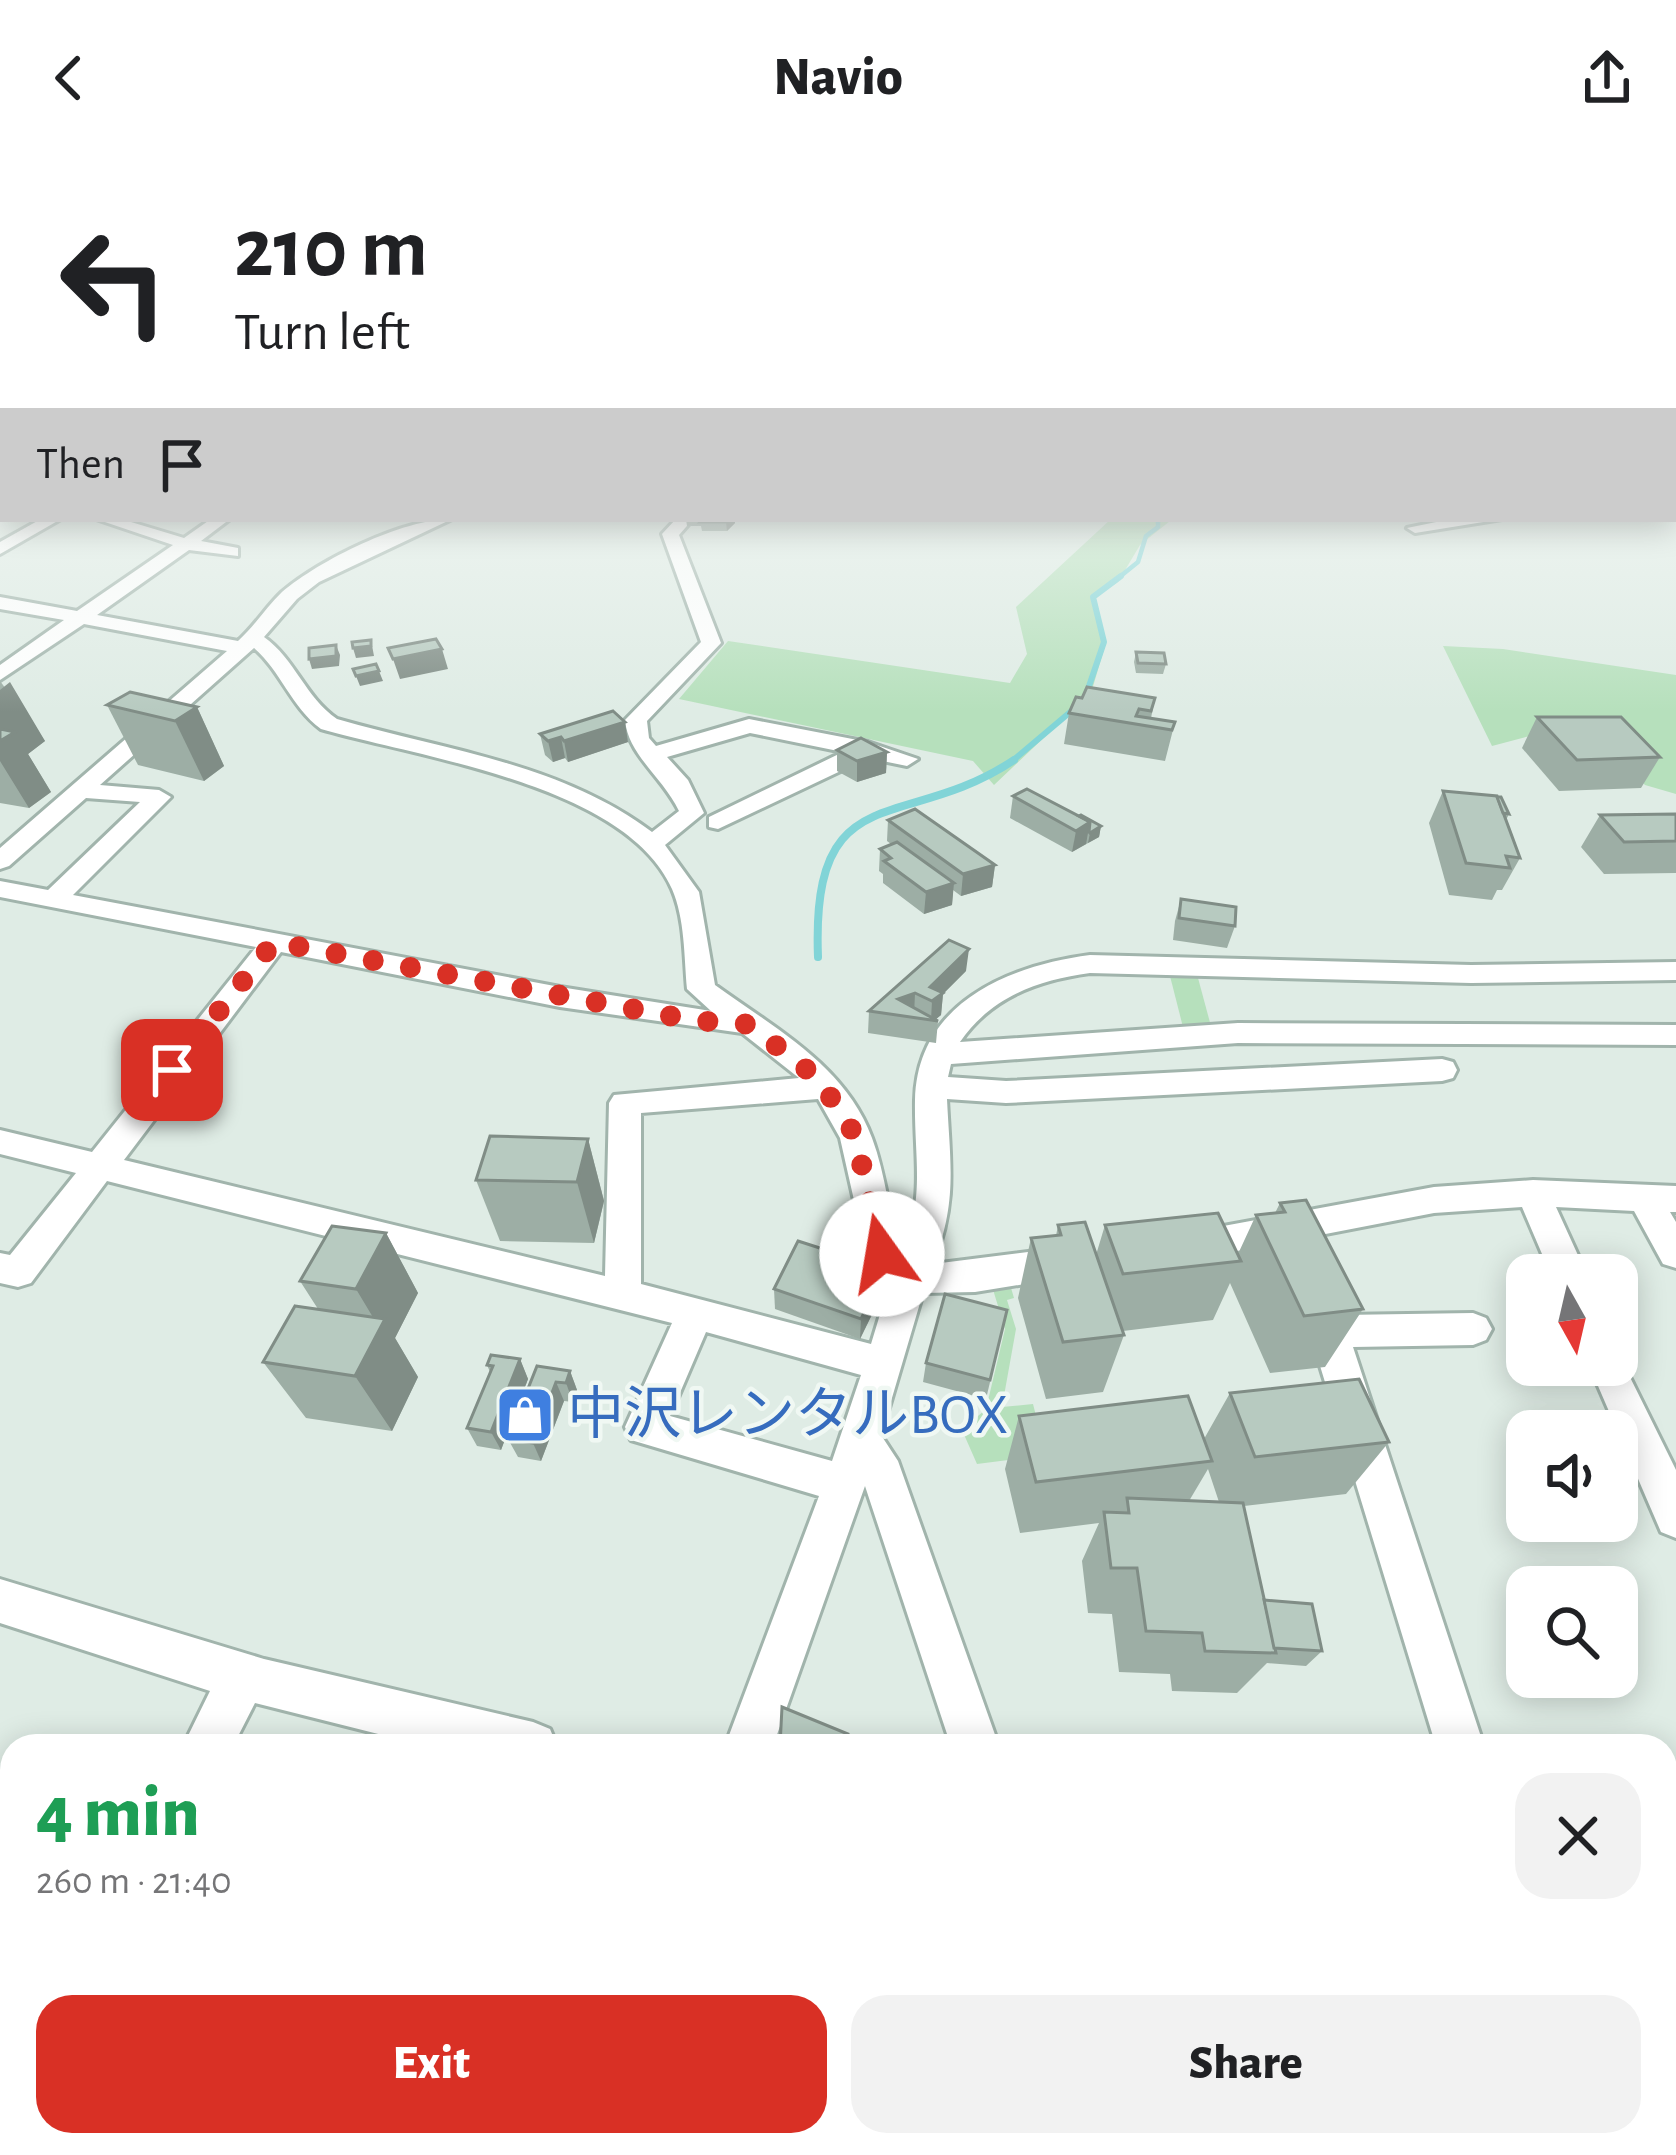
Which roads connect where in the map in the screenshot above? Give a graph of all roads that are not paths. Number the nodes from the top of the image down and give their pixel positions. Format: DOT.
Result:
graph roads {
  1 [pos="42,525"];
  2 [pos="125,525"];
  3 [pos="213,525"];
  4 [pos="430,525"];
  5 [pos="679,525"];
  6 [pos="1439,525"];
  7 [pos="1415,528"];
  8 [pos="187,544"];
  9 [pos="0,549"];
  10 [pos="232,552"];
  11 [pos="0,603"];
  12 [pos="82,617"];
  13 [pos="247,642"];
  14 [pos="0,674"];
  15 [pos="868,749"];
  16 [pos="650,755"];
  17 [pos="907,759"];
  18 [pos="79,790"];
  19 [pos="692,813"];
  20 [pos="718,822"];
  21 [pos="748,833"];
  22 [pos="649,846"];
  23 [pos="0,861"];
  24 [pos="0,889"];
  25 [pos="54,899"];
  26 [pos="274,942"];
  27 [pos="1676,972"];
  28 [pos="744,1023"];
  29 [pos="1676,1035"];
  30 [pos="936,1070"];
  31 [pos="1442,1070"];
  32 [pos="824,1087"];
  33 [pos="0,1142"];
  34 [pos="97,1166"];
  35 [pos="1532,1193"];
  36 [pos="1660,1198"];
  37 [pos="1289,1231"];
  38 [pos="1159,1250"];
  39 [pos="1560,1254"];
  40 [pos="1676,1254"];
  41 [pos="1112,1257"];
  42 [pos="0,1268"];
  43 [pos="910,1278"];
  44 [pos="622,1295"];
  45 [pos="695,1313"];
  46 [pos="1473,1329"];
  47 [pos="1329,1331"];
  48 [pos="885,1365"];
  49 [pos="1618,1386"];
  50 [pos="860,1440"];
  51 [pos="844,1484"];
  52 [pos="1676,1517"];
  53 [pos="0,1601"];
  54 [pos="244,1675"];
  55 [pos="213,1734"];
  56 [pos="478,1734"];
  57 [pos="753,1734"];
  58 [pos="971,1734"];
  59 [pos="1456,1734"];
  1 -- 9 [label="street"];
  2 -- 8 [label="street"];
  3 -- 8 [label="street"];
  4 -- 13 [label="street"];
  5 -- 16 [label="street"];
  6 -- 7 [label="street"];
  8 -- 10 [label="street"];
  8 -- 12 [label="street"];
  11 -- 12 [label="street"];
  12 -- 13 [label="street"];
  12 -- 14 [label="street"];
  13 -- 18 [label="street"];
  13 -- 22 [label="street"];
  15 -- 16 [label="street"];
  15 -- 17 [label="street"];
  15 -- 20 [label="street"];
  16 -- 19 [label="street"];
  18 -- 23 [label="street"];
  18 -- 25 [label="street"];
  19 -- 20 [label="street"];
  19 -- 22 [label="street"];
  20 -- 21 [label="street"];
  22 -- 28 [label="street"];
  24 -- 25 [label="street"];
  25 -- 26 [label="street"];
  26 -- 28 [label="street"];
  26 -- 34 [label="street"];
  27 -- 30 [label="street"];
  28 -- 32 [label="street"];
  29 -- 30 [label="street"];
  30 -- 31 [label="street"];
  30 -- 43 [label="street"];
  32 -- 43 [label="street"];
  32 -- 44 [label="street"];
  33 -- 34 [label="street"];
  34 -- 42 [label="street"];
  34 -- 44 [label="street"];
  35 -- 36 [label="street"];
  35 -- 37 [label="street"];
  35 -- 39 [label="street"];
  36 -- 40 [label="street"];
  37 -- 38 [label="street"];
  37 -- 47 [label="street"];
  41 -- 43 [label="street"];
  43 -- 48 [label="street"];
  44 -- 45 [label="street"];
  45 -- 48 [label="street"];
  45 -- 51 [label="street"];
  46 -- 47 [label="street"];
  47 -- 59 [label="street"];
  48 -- 50 [label="street"];
  49 -- 52 [label="street"];
  50 -- 51 [label="street"];
  50 -- 58 [label="street"];
  51 -- 57 [label="street"];
  53 -- 54 [label="street"];
  54 -- 55 [label="street"];
  54 -- 56 [label="street"];
}
